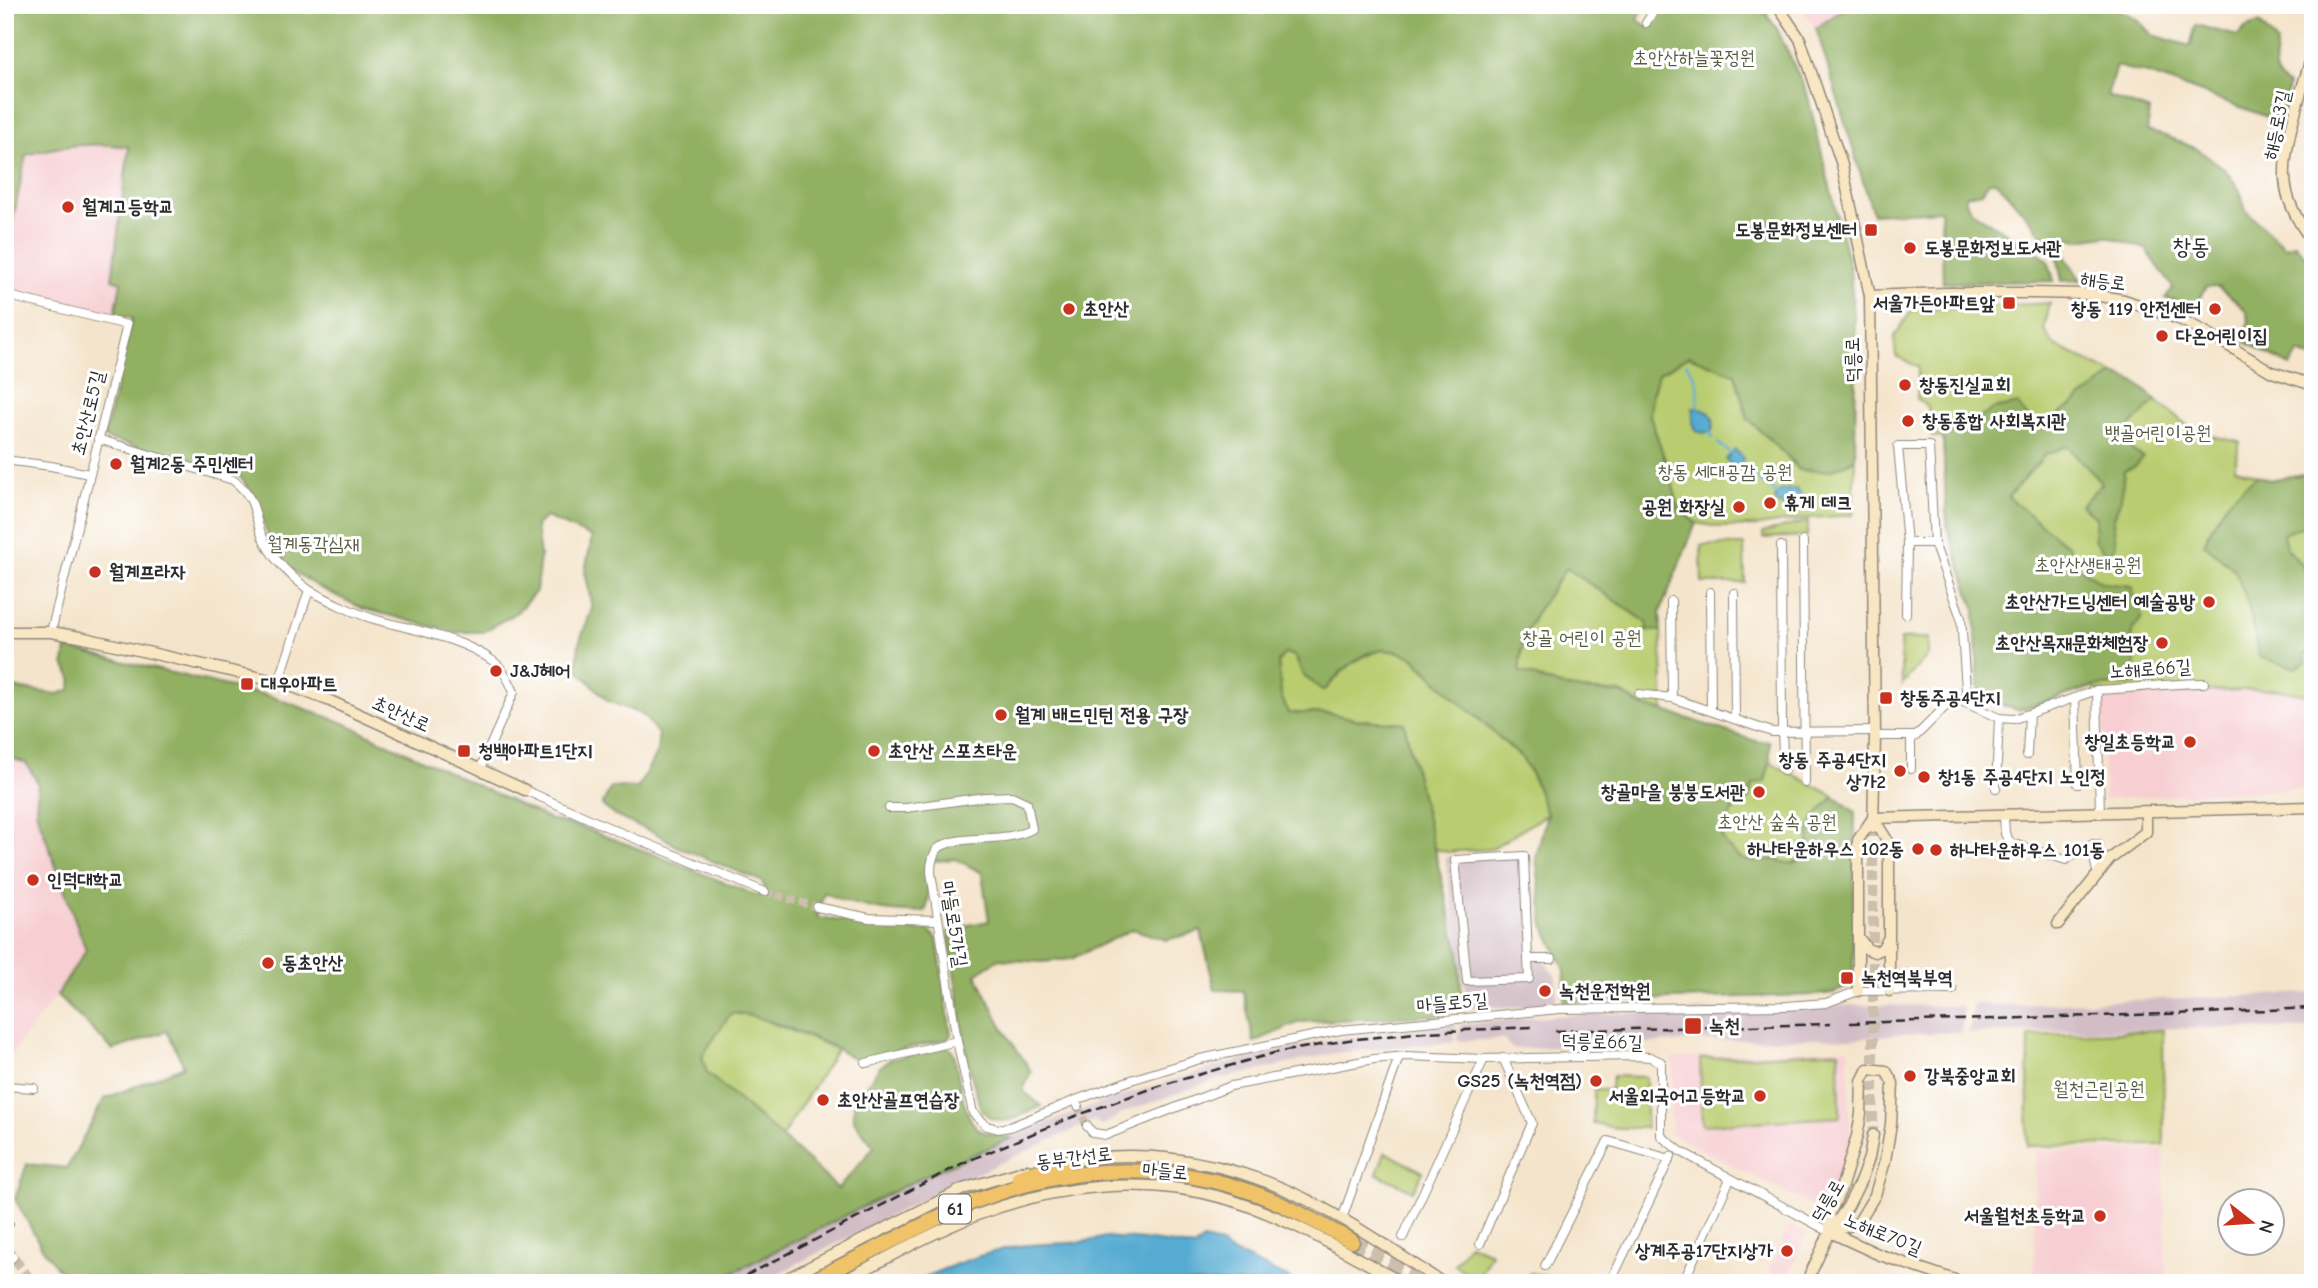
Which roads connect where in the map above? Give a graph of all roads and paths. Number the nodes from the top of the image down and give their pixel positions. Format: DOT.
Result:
graph roads {
  1 [pos="1657,5"];
  2 [pos="1777,5"];
  3 [pos="1646,23"];
  4 [pos="2313,52"];
  5 [pos="2313,242"];
  6 [pos="5,295"];
  7 [pos="1870,296"];
  8 [pos="2313,385"];
  9 [pos="98,439"];
  10 [pos="5,460"];
  11 [pos="89,474"];
  12 [pos="1803,541"];
  13 [pos="1934,543"];
  14 [pos="1907,544"];
  15 [pos="1781,546"];
  16 [pos="309,590"];
  17 [pos="1710,592"];
  18 [pos="1734,593"];
  19 [pos="1671,601"];
  20 [pos="1906,614"];
  21 [pos="5,632"];
  22 [pos="51,632"];
  23 [pos="279,682"];
  24 [pos="2204,683"];
  25 [pos="2096,690"];
  26 [pos="1639,694"];
  27 [pos="1672,698"];
  28 [pos="2075,698"];
  29 [pos="1967,703"];
  30 [pos="1711,711"];
  31 [pos="2029,714"];
  32 [pos="1999,718"];
  33 [pos="1735,719"];
  34 [pos="1782,732"];
  35 [pos="1804,732"];
  36 [pos="1875,734"];
  37 [pos="1911,736"];
  38 [pos="2027,755"];
  39 [pos="480,769"];
  40 [pos="1911,769"];
  41 [pos="1784,771"];
  42 [pos="1805,783"];
  43 [pos="2078,784"];
  44 [pos="1996,788"];
  45 [pos="525,790"];
  46 [pos="2313,807"];
  47 [pos="889,808"];
  48 [pos="2146,813"];
  49 [pos="2100,814"];
  50 [pos="2004,816"];
  51 [pos="1873,822"];
  52 [pos="2098,875"];
  53 [pos="765,892"];
  54 [pos="817,907"];
  55 [pos="937,920"];
  56 [pos="2058,924"];
  57 [pos="1858,937"];
  58 [pos="1889,937"];
  59 [pos="1528,959"];
  60 [pos="1552,959"];
  61 [pos="1952,990"];
  62 [pos="1858,991"];
  63 [pos="1889,991"];
  64 [pos="957,1041"];
  65 [pos="1399,1057"];
  66 [pos="1503,1058"];
  67 [pos="1483,1059"];
  68 [pos="866,1063"];
  69 [pos="5,1086"];
  70 [pos="34,1088"];
  71 [pos="1077,1102"];
  72 [pos="1087,1126"];
  73 [pos="1873,1135"];
  74 [pos="1675,1149"];
  75 [pos="1670,1159"];
  76 [pos="1071,1161"];
  77 [pos="1730,1179"];
  78 [pos="1342,1219"];
  79 [pos="5,1220"];
  80 [pos="5,1228"];
  81 [pos="912,1230"];
  82 [pos="1830,1232"];
  83 [pos="1403,1237"];
  84 [pos="1352,1241"];
  85 [pos="1480,1244"];
  86 [pos="13,1257"];
  87 [pos="1406,1259"];
  88 [pos="5,1263"];
  89 [pos="1545,1266"];
  90 [pos="1392,1277"];
  91 [pos="778,1283"];
  92 [pos="808,1283"];
  93 [pos="839,1283"];
  94 [pos="1403,1283"];
  95 [pos="1444,1283"];
  96 [pos="1610,1283"];
  97 [pos="1683,1283"];
  98 [pos="1806,1283"];
  99 [pos="1964,1283"];
  1 -- 3 [label="street"];
  2 -- 7 [label="main road, 덕릉로"];
  4 -- 5 [label="main road, 해등로3길"];
  6 -- 9 [label="street, 초안산로5길"];
  7 -- 8 [label="main road, 해등로"];
  7 -- 36 [label="main road, 덕릉로"];
  9 -- 11 [label="street, 초안산로5길"];
  9 -- 16 [label="street"];
  10 -- 11 [label="street"];
  11 -- 22 [label="street, 초안산로5길"];
  12 -- 35 [label="street"];
  13 -- 14 [label="street"];
  13 -- 14 [label="street"];
  13 -- 29 [label="street"];
  14 -- 20 [label="street"];
  15 -- 34 [label="street"];
  16 -- 23 [label="street"];
  16 -- 39 [label="street"];
  17 -- 30 [label="street"];
  18 -- 33 [label="street"];
  19 -- 27 [label="street"];
  21 -- 22 [label="main road, 초안산로"];
  22 -- 23 [label="main road, 초안산로"];
  23 -- 39 [label="main road, 초안산로"];
  24 -- 25 [label="street, 노해로66길"];
  25 -- 28 [label="street"];
  25 -- 49 [label="street, 노해로66길"];
  26 -- 27 [label="street"];
  27 -- 30 [label="street"];
  28 -- 31 [label="street"];
  28 -- 43 [label="street"];
  29 -- 32 [label="street"];
  29 -- 37 [label="street"];
  30 -- 33 [label="street"];
  31 -- 32 [label="street"];
  31 -- 38 [label="street"];
  32 -- 44 [label="street"];
  33 -- 34 [label="street"];
  34 -- 35 [label="street"];
  34 -- 41 [label="street"];
  35 -- 36 [label="street"];
  35 -- 42 [label="street"];
  36 -- 37 [label="street"];
  36 -- 51 [label="main road, 덕릉로"];
  37 -- 40 [label="street"];
  39 -- 45 [label="main road, 초안산로"];
  45 -- 53 [label="street, 초안산로"];
  46 -- 48 [label="main road"];
  47 -- 55 [label="street, 마들로5가길"];
  48 -- 49 [label="main road"];
  48 -- 52 [label="main road"];
  49 -- 50 [label="main road"];
  50 -- 51 [label="main road"];
  50 -- 52 [label="street"];
  51 -- 57 [label="main road"];
  51 -- 58 [label="main road"];
  52 -- 56 [label="main road"];
  54 -- 55 [label="street"];
  55 -- 64 [label="street, 마들로5가길"];
  57 -- 58 [label="main road"];
  57 -- 62 [label="main road"];
  58 -- 63 [label="main road"];
  59 -- 59 [label="street"];
  59 -- 60 [label="street"];
  61 -- 63 [label="street"];
  62 -- 63 [label="street"];
  62 -- 71 [label="street, 마들로5길"];
  64 -- 68 [label="street"];
  64 -- 71 [label="street, 마들로5가길"];
  65 -- 67 [label="street, 덕릉로66길"];
  65 -- 72 [label="street, 덕릉로66길"];
  65 -- 78 [label="street"];
  66 -- 67 [label="street, 덕릉로66길"];
  66 -- 74 [label="street, 덕릉로66길"];
  66 -- 85 [label="street"];
  67 -- 83 [label="street"];
  69 -- 70 [label="street"];
  73 -- 82 [label="main road, 덕릉로"];
  74 -- 75 [label="street"];
  74 -- 77 [label="street"];
  75 -- 89 [label="street"];
  75 -- 96 [label="street"];
  76 -- 78 [label="main road, 마들로"];
  76 -- 81 [label="highway"];
  76 -- 91 [label="main road, 마들로"];
  77 -- 82 [label="street"];
  77 -- 97 [label="street"];
  78 -- 87 [label="main road, 마들로"];
  79 -- 80 [label="street"];
  81 -- 84 [label="highway, 동부간선로 / 61"];
  81 -- 92 [label="highway, 동부간선로 / 61"];
  82 -- 82 [label="main road"];
  82 -- 98 [label="main road, 덕릉로"];
  82 -- 99 [label="main road, 노해로70길"];
  86 -- 88 [label="street"];
  87 -- 90 [label="main road"];
  87 -- 95 [label="main road, 마들로"];
  90 -- 93 [label="main road, 마들로"];
  90 -- 94 [label="main road, 마들로"];
}
